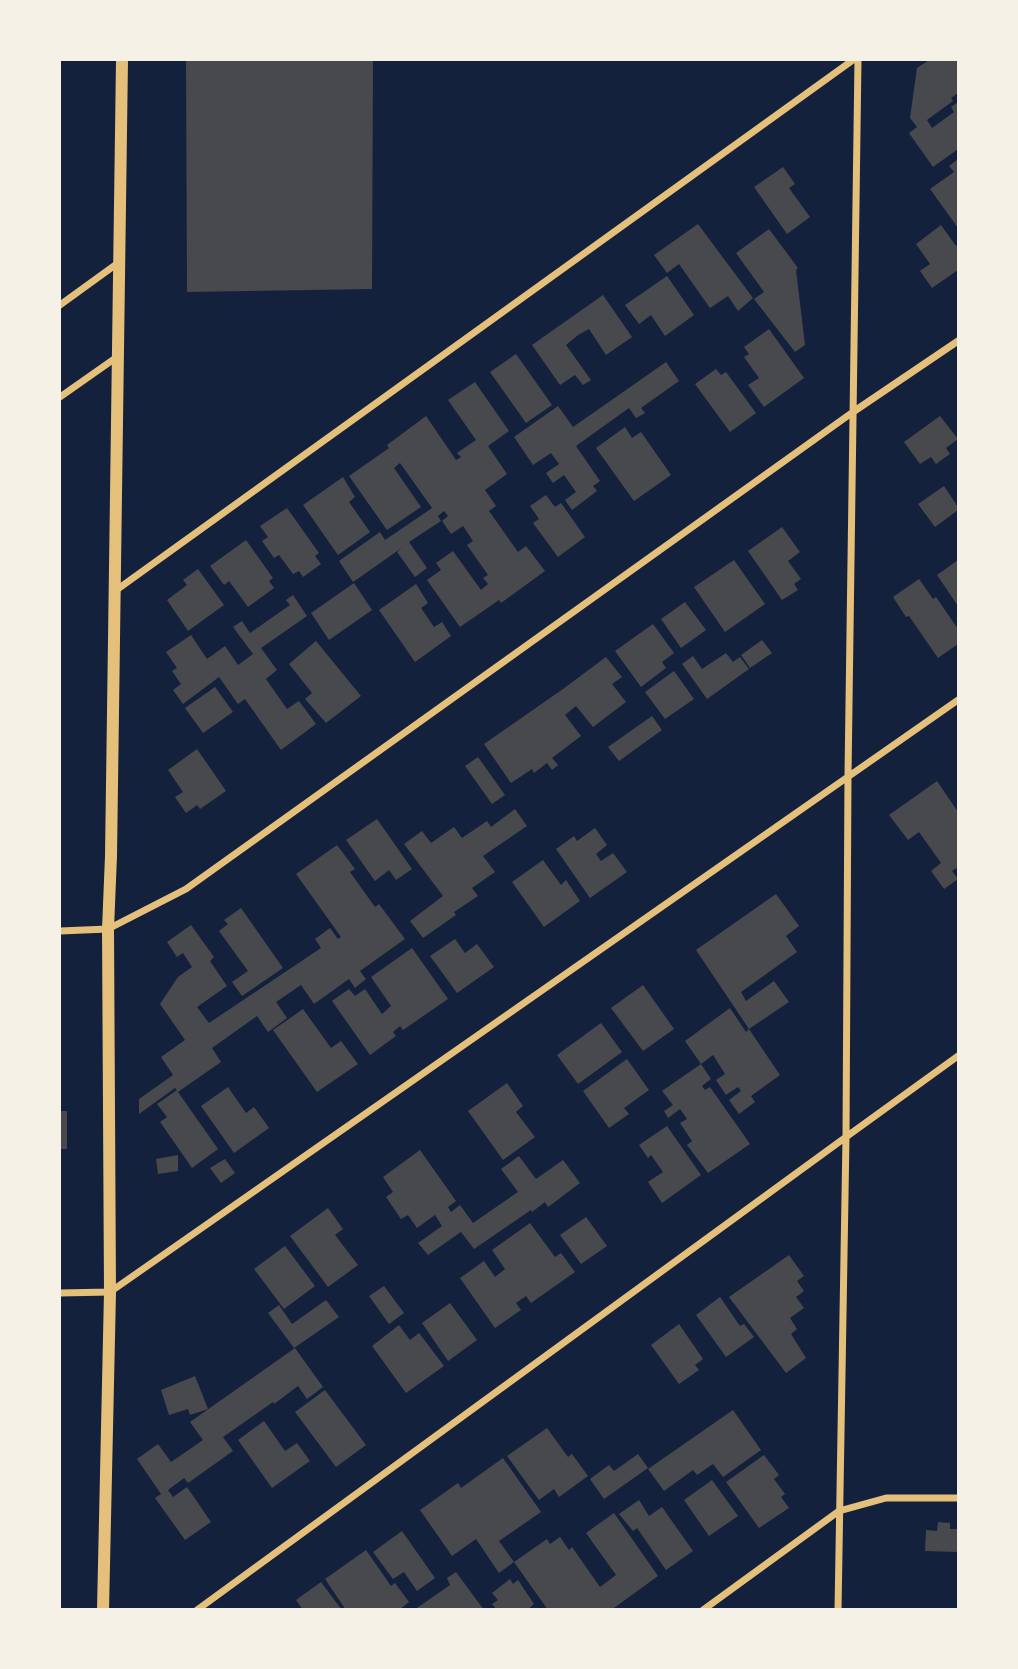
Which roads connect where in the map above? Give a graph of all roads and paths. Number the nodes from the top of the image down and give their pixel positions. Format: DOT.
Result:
graph roads {
  1 [pos="122,60"];
  2 [pos="853,60"];
  3 [pos="858,60"];
  4 [pos="118,263"];
  5 [pos="60,304"];
  6 [pos="958,341"];
  7 [pos="117,357"];
  8 [pos="60,397"];
  9 [pos="853,412"];
  10 [pos="115,592"];
  11 [pos="958,700"];
  12 [pos="848,775"];
  13 [pos="108,929"];
  14 [pos="60,930"];
  15 [pos="958,1056"];
  16 [pos="846,1137"];
  17 [pos="110,1292"];
  18 [pos="60,1293"];
  19 [pos="958,1498"];
  20 [pos="839,1511"];
  21 [pos="103,1609"];
  22 [pos="197,1609"];
  23 [pos="703,1609"];
  24 [pos="838,1609"];
  1 -- 4 [label="street"];
  2 -- 10 [label="street"];
  3 -- 9 [label="street"];
  4 -- 5 [label="street"];
  4 -- 7 [label="street"];
  6 -- 9 [label="street"];
  7 -- 8 [label="street"];
  7 -- 10 [label="street"];
  9 -- 12 [label="street"];
  9 -- 13 [label="street"];
  10 -- 13 [label="street"];
  11 -- 12 [label="street"];
  12 -- 16 [label="street"];
  12 -- 17 [label="street"];
  13 -- 14 [label="street"];
  13 -- 17 [label="street"];
  15 -- 16 [label="street"];
  16 -- 20 [label="street"];
  16 -- 22 [label="street"];
  17 -- 18 [label="street"];
  17 -- 21 [label="street"];
  19 -- 20 [label="street"];
  20 -- 23 [label="street"];
  20 -- 24 [label="street"];
}
